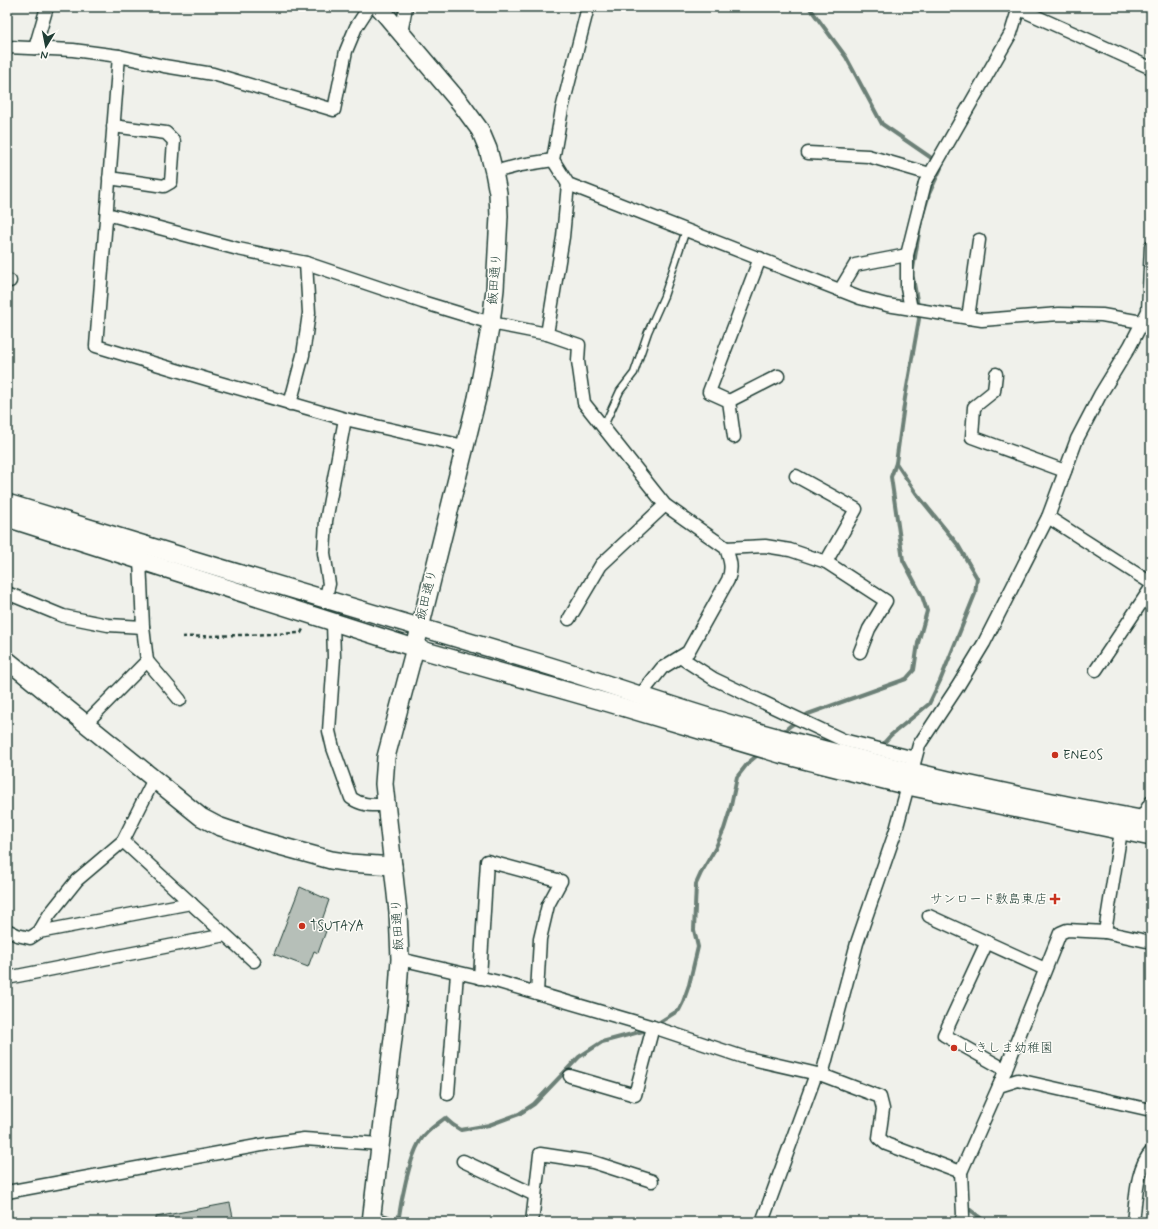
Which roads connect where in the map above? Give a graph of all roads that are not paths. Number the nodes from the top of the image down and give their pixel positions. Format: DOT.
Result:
graph roads {
  1 [pos="47,7"];
  2 [pos="369,7"];
  3 [pos="379,7"];
  4 [pos="406,7"];
  5 [pos="588,7"];
  6 [pos="1018,8"];
  7 [pos="401,32"];
  8 [pos="7,47"];
  9 [pos="35,48"];
  10 [pos="119,56"];
  11 [pos="1151,68"];
  12 [pos="113,126"];
  13 [pos="808,153"];
  14 [pos="553,160"];
  15 [pos="494,172"];
  16 [pos="930,174"];
  17 [pos="109,178"];
  18 [pos="568,184"];
  19 [pos="107,214"];
  20 [pos="686,230"];
  21 [pos="979,240"];
  22 [pos="1151,246"];
  23 [pos="907,255"];
  24 [pos="760,258"];
  25 [pos="306,263"];
  26 [pos="840,290"];
  27 [pos="911,309"];
  28 [pos="968,318"];
  29 [pos="1147,323"];
  30 [pos="491,324"];
  31 [pos="547,334"];
  32 [pos="996,374"];
  33 [pos="778,376"];
  34 [pos="729,401"];
  35 [pos="290,404"];
  36 [pos="345,419"];
  37 [pos="603,428"];
  38 [pos="734,437"];
  39 [pos="464,446"];
  40 [pos="1065,472"];
  41 [pos="796,476"];
  42 [pos="7,503"];
  43 [pos="665,505"];
  44 [pos="1048,516"];
  45 [pos="7,518"];
  46 [pos="726,548"];
  47 [pos="140,560"];
  48 [pos="826,562"];
  49 [pos="1151,583"];
  50 [pos="1151,588"];
  51 [pos="7,593"];
  52 [pos="325,600"];
  53 [pos="569,619"];
  54 [pos="334,622"];
  55 [pos="143,627"];
  56 [pos="419,628"];
  57 [pos="415,648"];
  58 [pos="860,652"];
  59 [pos="680,657"];
  60 [pos="7,660"];
  61 [pos="147,661"];
  62 [pos="1096,670"];
  63 [pos="641,696"];
  64 [pos="180,700"];
  65 [pos="85,724"];
  66 [pos="911,772"];
  67 [pos="154,779"];
  68 [pos="1151,802"];
  69 [pos="386,805"];
  70 [pos="1146,820"];
  71 [pos="1121,830"];
  72 [pos="1151,837"];
  73 [pos="122,840"];
  74 [pos="393,866"];
  75 [pos="191,903"];
  76 [pos="930,916"];
  77 [pos="7,930"];
  78 [pos="39,932"];
  79 [pos="1105,932"];
  80 [pos="225,935"];
  81 [pos="987,942"];
  82 [pos="1151,942"];
  83 [pos="400,959"];
  84 [pos="254,961"];
  85 [pos="1045,969"];
  86 [pos="457,973"];
  87 [pos="7,978"];
  88 [pos="480,978"];
  89 [pos="536,993"];
  90 [pos="653,1027"];
  91 [pos="1006,1070"];
  92 [pos="819,1074"];
  93 [pos="570,1076"];
  94 [pos="999,1086"];
  95 [pos="448,1094"];
  96 [pos="1151,1110"];
  97 [pos="380,1144"];
  98 [pos="1151,1152"];
  99 [pos="463,1161"];
  100 [pos="961,1172"];
  101 [pos="652,1181"];
  102 [pos="7,1192"];
  103 [pos="535,1195"];
  104 [pos="376,1221"];
  105 [pos="532,1222"];
  106 [pos="762,1222"];
  107 [pos="961,1222"];
  108 [pos="1133,1222"];
  1 -- 9 [label="street"];
  2 -- 10 [label="street"];
  3 -- 7 [label="street, 飯田通り"];
  4 -- 7 [label="street"];
  5 -- 14 [label="street"];
  6 -- 11 [label="street"];
  6 -- 16 [label="street"];
  7 -- 15 [label="street, 飯田通り"];
  8 -- 9 [label="street"];
  9 -- 10 [label="street"];
  10 -- 12 [label="street"];
  12 -- 17 [label="street"];
  12 -- 17 [label="street"];
  13 -- 16 [label="street"];
  14 -- 15 [label="street"];
  14 -- 18 [label="street"];
  15 -- 30 [label="street, 飯田通り"];
  16 -- 23 [label="street"];
  17 -- 19 [label="street"];
  18 -- 20 [label="street"];
  18 -- 31 [label="street"];
  19 -- 25 [label="street"];
  19 -- 35 [label="street"];
  20 -- 24 [label="street"];
  20 -- 37 [label="lane"];
  21 -- 28 [label="street"];
  22 -- 29 [label="street"];
  23 -- 26 [label="street"];
  23 -- 27 [label="street"];
  24 -- 26 [label="street"];
  24 -- 34 [label="street"];
  25 -- 30 [label="street"];
  25 -- 35 [label="street"];
  26 -- 27 [label="street"];
  27 -- 28 [label="street"];
  28 -- 29 [label="street"];
  29 -- 40 [label="street"];
  30 -- 31 [label="street"];
  30 -- 39 [label="street, 飯田通り"];
  31 -- 37 [label="street"];
  32 -- 40 [label="street"];
  33 -- 34 [label="street"];
  34 -- 38 [label="street"];
  35 -- 36 [label="street"];
  36 -- 39 [label="street"];
  36 -- 52 [label="street"];
  37 -- 43 [label="street"];
  39 -- 56 [label="street, 飯田通り"];
  40 -- 44 [label="street"];
  41 -- 48 [label="street"];
  42 -- 52 [label="street"];
  43 -- 46 [label="street"];
  43 -- 53 [label="street"];
  44 -- 49 [label="street"];
  44 -- 66 [label="street"];
  45 -- 47 [label="street"];
  46 -- 48 [label="street"];
  46 -- 59 [label="street"];
  47 -- 54 [label="street"];
  47 -- 55 [label="street"];
  48 -- 58 [label="street"];
  50 -- 62 [label="street"];
  51 -- 55 [label="street"];
  52 -- 56 [label="street"];
  54 -- 57 [label="street"];
  54 -- 69 [label="street"];
  55 -- 61 [label="street"];
  56 -- 57 [label="street, 飯田通り"];
  56 -- 63 [label="street"];
  57 -- 66 [label="street"];
  57 -- 69 [label="street, 飯田通り"];
  59 -- 63 [label="street"];
  59 -- 66 [label="street"];
  60 -- 65 [label="street"];
  61 -- 64 [label="street"];
  61 -- 65 [label="street"];
  63 -- 66 [label="street"];
  65 -- 67 [label="street"];
  66 -- 70 [label="street"];
  66 -- 71 [label="street"];
  66 -- 92 [label="street"];
  67 -- 73 [label="street"];
  67 -- 74 [label="street"];
  68 -- 70 [label="street"];
  69 -- 74 [label="street, 飯田通り"];
  71 -- 72 [label="street"];
  71 -- 79 [label="street"];
  73 -- 75 [label="street"];
  73 -- 78 [label="street"];
  74 -- 83 [label="street, 飯田通り"];
  75 -- 78 [label="street"];
  75 -- 80 [label="street"];
  76 -- 81 [label="street"];
  77 -- 78 [label="street"];
  79 -- 82 [label="street"];
  79 -- 85 [label="street"];
  80 -- 84 [label="street"];
  80 -- 87 [label="street"];
  81 -- 85 [label="street"];
  81 -- 91 [label="street"];
  83 -- 86 [label="street"];
  83 -- 97 [label="street, 飯田通り"];
  85 -- 91 [label="street"];
  86 -- 88 [label="street"];
  86 -- 95 [label="street"];
  88 -- 89 [label="street"];
  88 -- 89 [label="street"];
  89 -- 90 [label="street"];
  90 -- 92 [label="street"];
  90 -- 93 [label="street"];
  91 -- 94 [label="street"];
  92 -- 100 [label="street"];
  92 -- 106 [label="street"];
  94 -- 96 [label="street"];
  94 -- 100 [label="street"];
  97 -- 102 [label="street"];
  97 -- 104 [label="street, 飯田通り"];
  98 -- 108 [label="street"];
  99 -- 103 [label="street"];
  100 -- 107 [label="street"];
  101 -- 103 [label="street"];
  103 -- 105 [label="street"];
}
